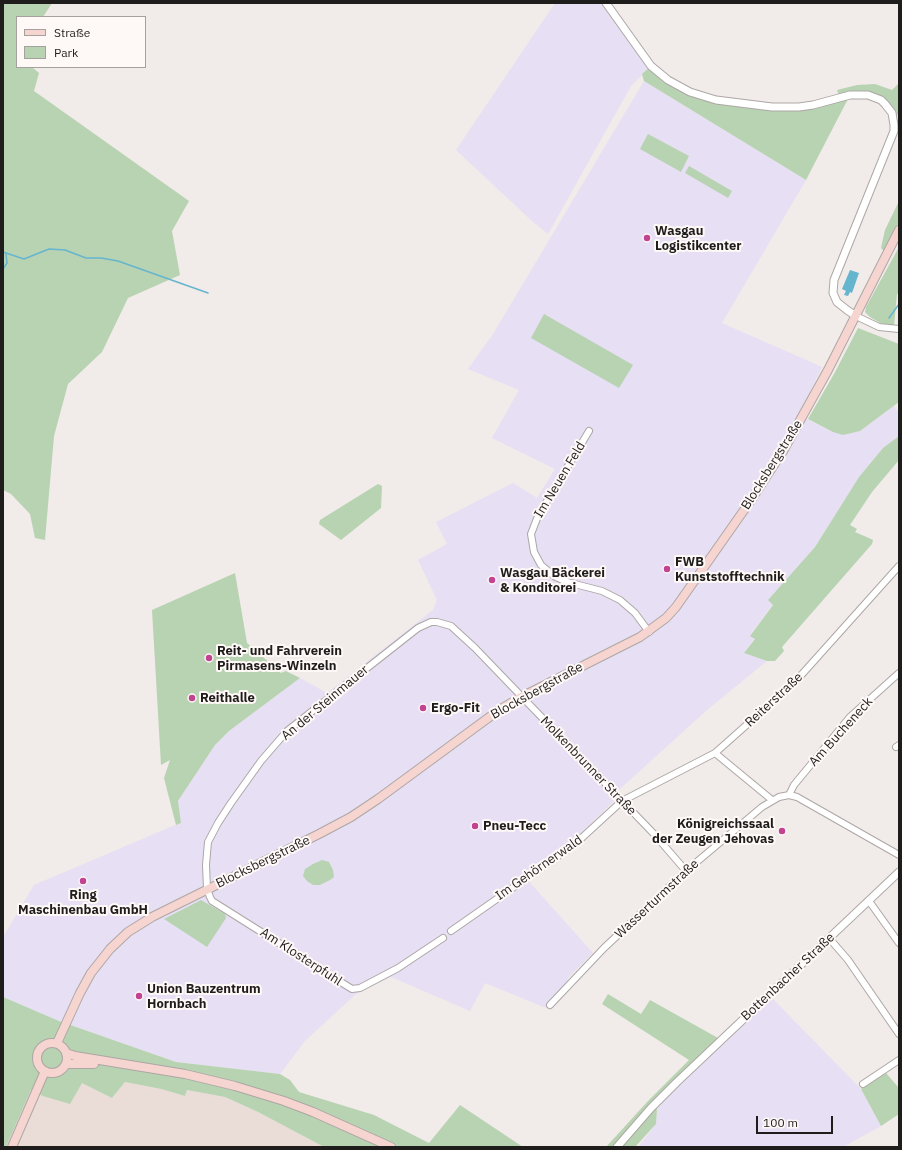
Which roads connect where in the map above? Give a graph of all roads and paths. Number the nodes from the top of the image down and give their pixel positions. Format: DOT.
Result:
graph roads {
  1 [pos="606,3"];
  2 [pos="899,230"];
  3 [pos="856,316"];
  4 [pos="899,329"];
  5 [pos="589,431"];
  6 [pos="899,566"];
  7 [pos="431,622"];
  8 [pos="649,632"];
  9 [pos="899,673"];
  10 [pos="522,697"];
  11 [pos="715,753"];
  12 [pos="789,795"];
  13 [pos="772,800"];
  14 [pos="622,801"];
  15 [pos="899,855"];
  16 [pos="686,871"];
  17 [pos="899,872"];
  18 [pos="207,889"];
  19 [pos="869,901"];
  20 [pos="451,931"];
  21 [pos="443,938"];
  22 [pos="829,938"];
  23 [pos="899,943"];
  24 [pos="550,1005"];
  25 [pos="899,1034"];
  26 [pos="57,1044"];
  27 [pos="66,1053"];
  28 [pos="899,1060"];
  29 [pos="66,1064"];
  30 [pos="136,1067"];
  31 [pos="45,1071"];
  32 [pos="863,1084"];
  33 [pos="12,1147"];
  34 [pos="391,1147"];
  35 [pos="617,1147"];
  1 -- 3 [label="street"];
  2 -- 3 [label="main road, Blocksbergstraße"];
  3 -- 4 [label="street"];
  3 -- 8 [label="main road, Blocksbergstraße"];
  5 -- 8 [label="street, Im Neuen Feld"];
  6 -- 11 [label="street, Reiterstraße"];
  7 -- 10 [label="street, Molkenbrunner Straße"];
  7 -- 18 [label="street, An der Steinmauer"];
  8 -- 10 [label="main road, Blocksbergstraße"];
  9 -- 12 [label="street, Am Bucheneck"];
  10 -- 14 [label="street, Molkenbrunner Straße"];
  10 -- 18 [label="main road, Blocksbergstraße"];
  11 -- 13 [label="street"];
  11 -- 14 [label="street, Reiterstraße"];
  12 -- 13 [label="street, Wasserturmstraße"];
  12 -- 15 [label="street"];
  13 -- 16 [label="street, Wasserturmstraße"];
  14 -- 16 [label="street, Molkenbrunner Straße"];
  14 -- 20 [label="street, Im Gehörnerwald"];
  16 -- 24 [label="street, Wasserturmstraße"];
  17 -- 19 [label="street, Bottenbacher Straße"];
  18 -- 21 [label="street, Am Klosterpfuhl"];
  18 -- 26 [label="main road, Blocksbergstraße"];
  19 -- 22 [label="street, Bottenbacher Straße"];
  19 -- 23 [label="street"];
  22 -- 25 [label="street"];
  22 -- 35 [label="street, Bottenbacher Straße"];
  26 -- 27 [label="main road"];
  26 -- 31 [label="main road"];
  27 -- 29 [label="main road"];
  27 -- 30 [label="main road"];
  28 -- 32 [label="street"];
  29 -- 30 [label="main road"];
  29 -- 31 [label="main road"];
  30 -- 34 [label="main road"];
  31 -- 33 [label="main road"];
}
